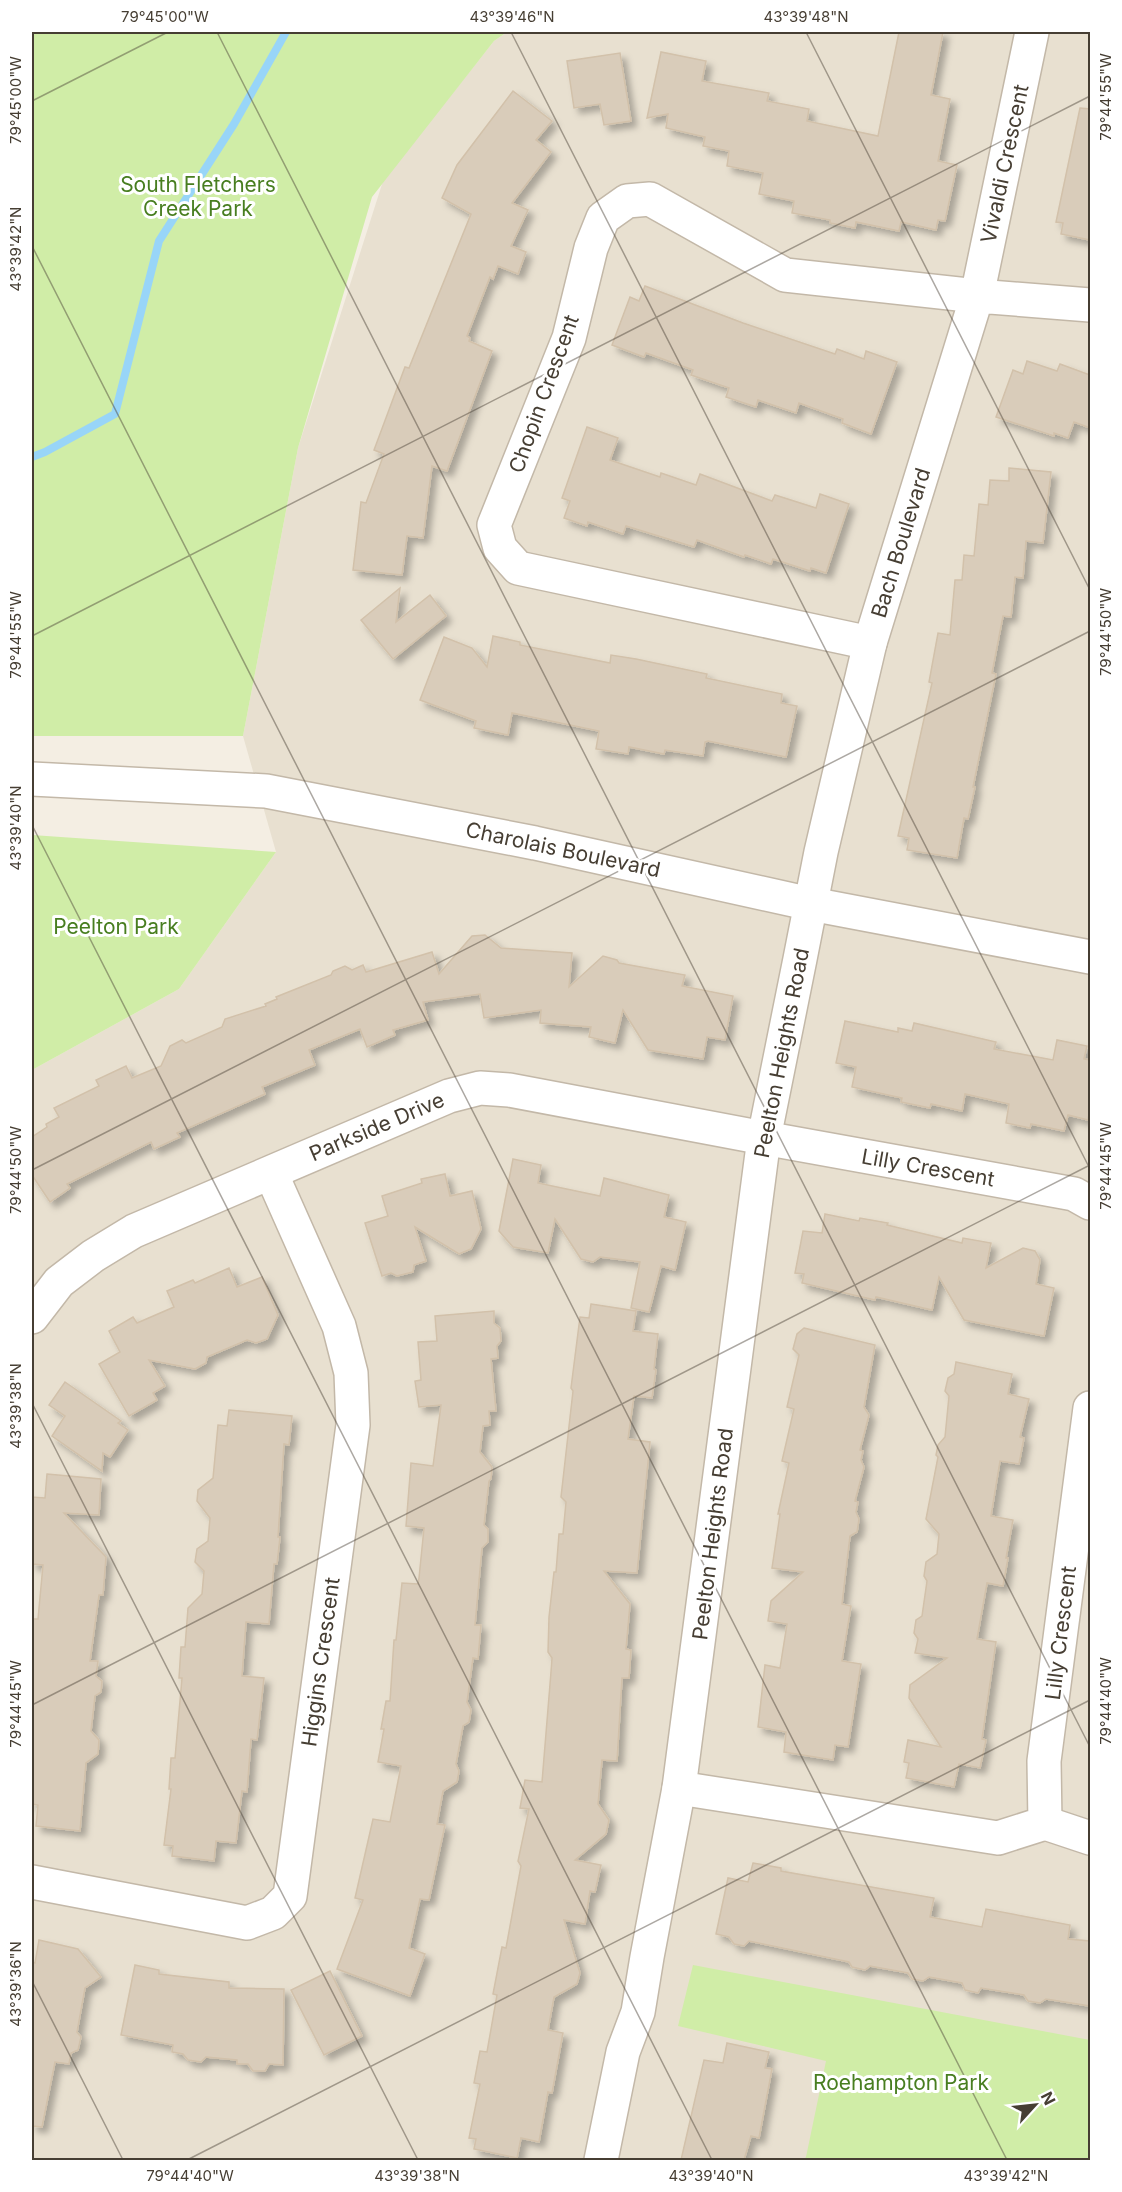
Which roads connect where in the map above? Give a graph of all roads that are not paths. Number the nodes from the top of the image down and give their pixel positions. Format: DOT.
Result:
graph roads {
  1 [pos="1032,32"];
  2 [pos="977,296"];
  3 [pos="1090,305"];
  4 [pos="870,643"];
  5 [pos="32,778"];
  6 [pos="811,904"];
  7 [pos="1090,957"];
  8 [pos="764,1138"];
  9 [pos="271,1173"];
  10 [pos="1090,1203"];
  11 [pos="32,1317"];
  12 [pos="1090,1408"];
  13 [pos="680,1788"];
  14 [pos="1045,1823"];
  15 [pos="1090,1838"];
  16 [pos="32,1882"];
  17 [pos="601,2160"];
  1 -- 2 [label="street, Vivaldi Crescent"];
  2 -- 3 [label="street"];
  2 -- 4 [label="street, Bach Boulevard"];
  2 -- 4 [label="street, Chopin Crescent"];
  4 -- 6 [label="street, Bach Boulevard"];
  5 -- 6 [label="street, Charolais Boulevard"];
  6 -- 7 [label="street, Charolais Boulevard"];
  6 -- 8 [label="street, Peelton Heights Road"];
  8 -- 9 [label="street, Parkside Drive"];
  8 -- 10 [label="street, Lilly Crescent"];
  8 -- 13 [label="street, Peelton Heights Road"];
  9 -- 11 [label="street, Parkside Drive"];
  9 -- 16 [label="street, Higgins Crescent"];
  12 -- 14 [label="street, Lilly Crescent"];
  13 -- 14 [label="street"];
  13 -- 17 [label="street, Peelton Heights Road"];
  14 -- 15 [label="street"];
}
